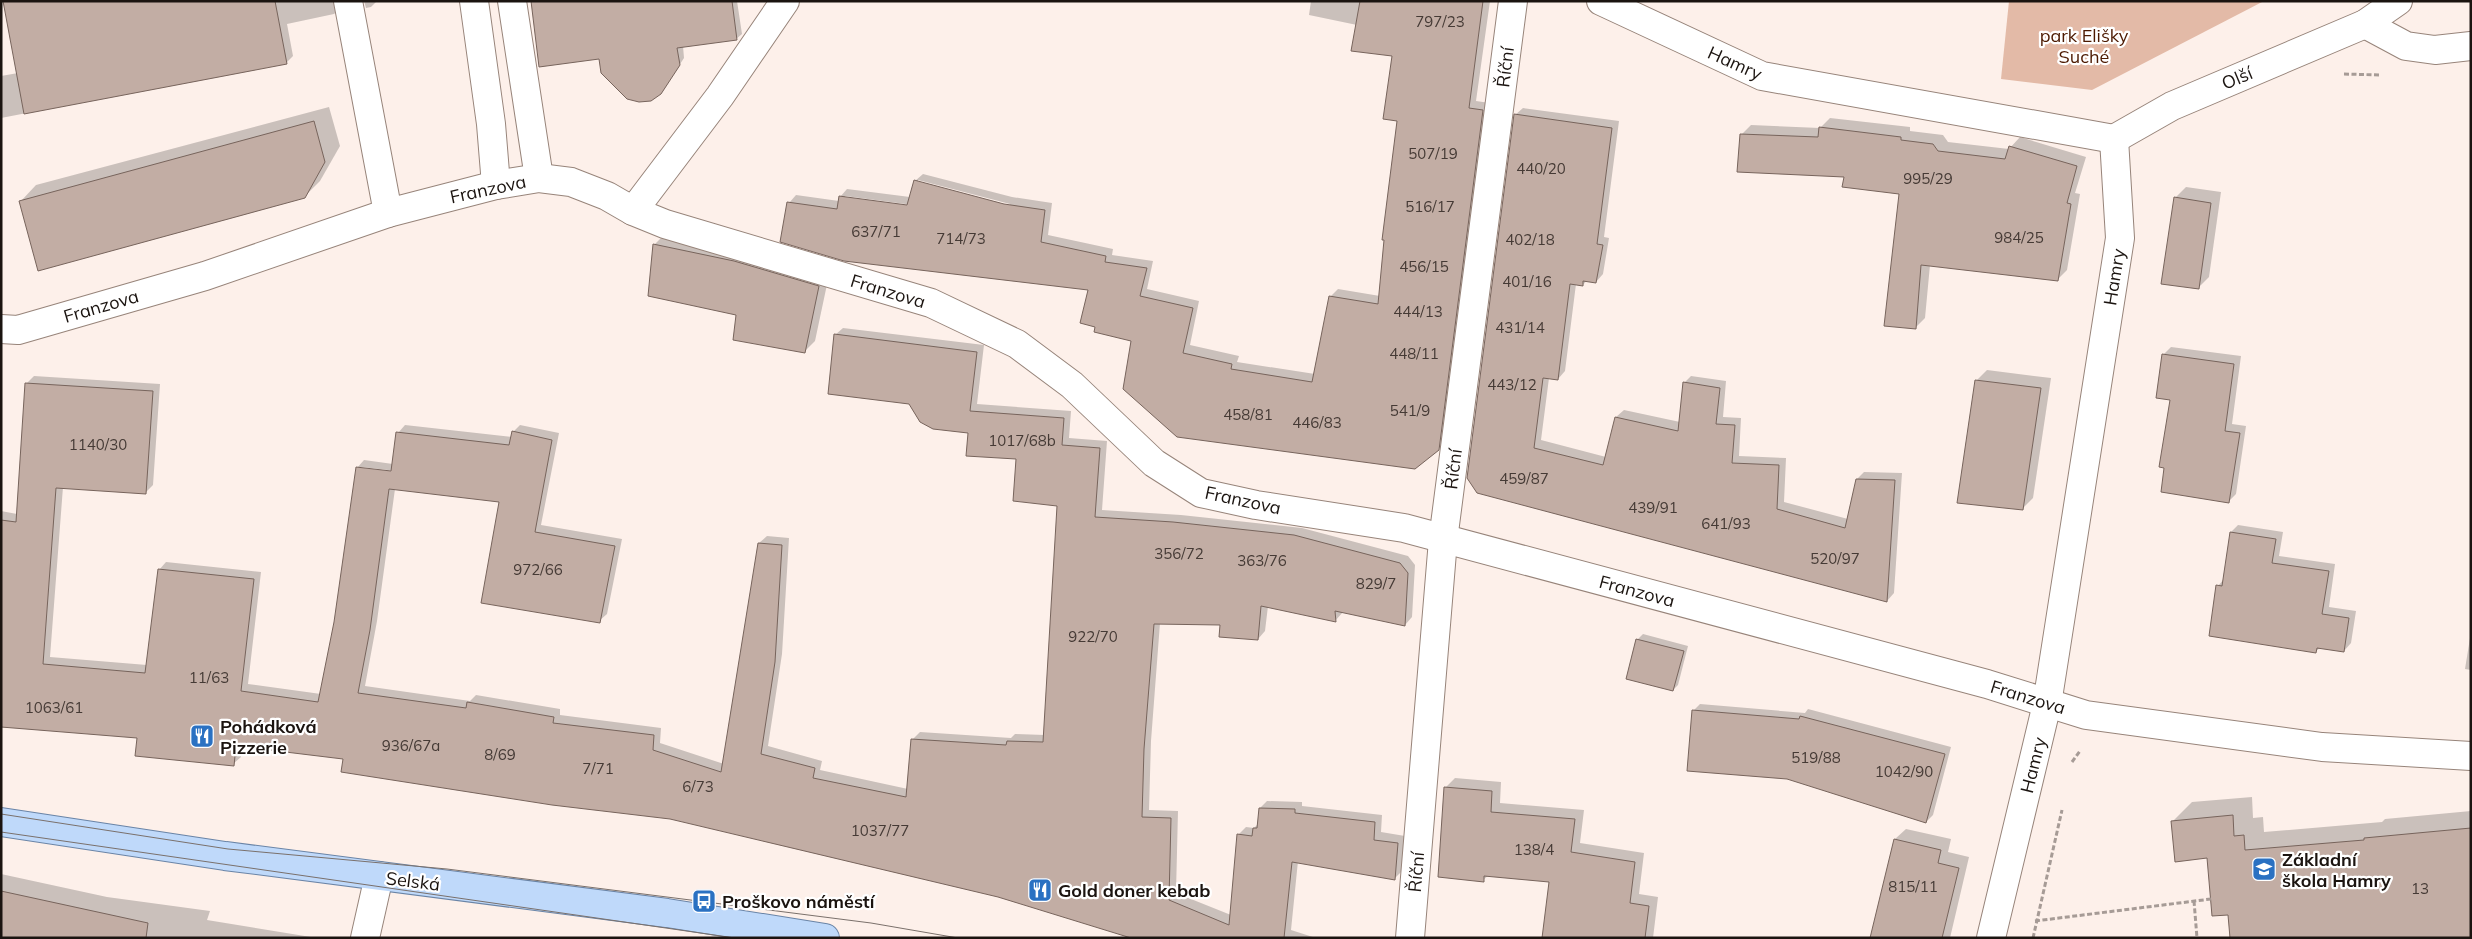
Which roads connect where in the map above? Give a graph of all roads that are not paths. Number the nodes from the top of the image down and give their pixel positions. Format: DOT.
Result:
graph roads {
  1 [pos="348,1"];
  2 [pos="474,1"];
  3 [pos="512,1"];
  4 [pos="785,1"];
  5 [pos="1513,1"];
  6 [pos="1601,1"];
  7 [pos="2398,1"];
  8 [pos="2364,24"];
  9 [pos="2471,46"];
  10 [pos="2114,140"];
  11 [pos="539,178"];
  12 [pos="496,185"];
  13 [pos="633,212"];
  14 [pos="388,213"];
  15 [pos="1,329"];
  16 [pos="1443,540"];
  17 [pos="2047,704"];
  18 [pos="2471,756"];
  19 [pos="1,822"];
  20 [pos="380,876"];
  21 [pos="1993,928"];
  22 [pos="365,938"];
  23 [pos="825,938"];
  24 [pos="1410,938"];
  1 -- 14 [label="street"];
  2 -- 12 [label="street"];
  3 -- 11 [label="street"];
  4 -- 13 [label="street"];
  5 -- 16 [label="street, Říční"];
  6 -- 10 [label="street, Hamry"];
  7 -- 8 [label="street, Olší"];
  8 -- 9 [label="street"];
  8 -- 10 [label="street, Olší"];
  10 -- 17 [label="street, Hamry"];
  11 -- 12 [label="street, Franzova"];
  11 -- 13 [label="street, Franzova"];
  12 -- 14 [label="street, Franzova"];
  13 -- 16 [label="street, Franzova"];
  14 -- 15 [label="street, Franzova"];
  16 -- 17 [label="street, Franzova"];
  16 -- 24 [label="street, Říční"];
  17 -- 18 [label="street, Franzova"];
  17 -- 21 [label="street, Hamry"];
  19 -- 20 [label="main road, Selská"];
  20 -- 22 [label="street"];
  20 -- 23 [label="main road, Selská"];
}
